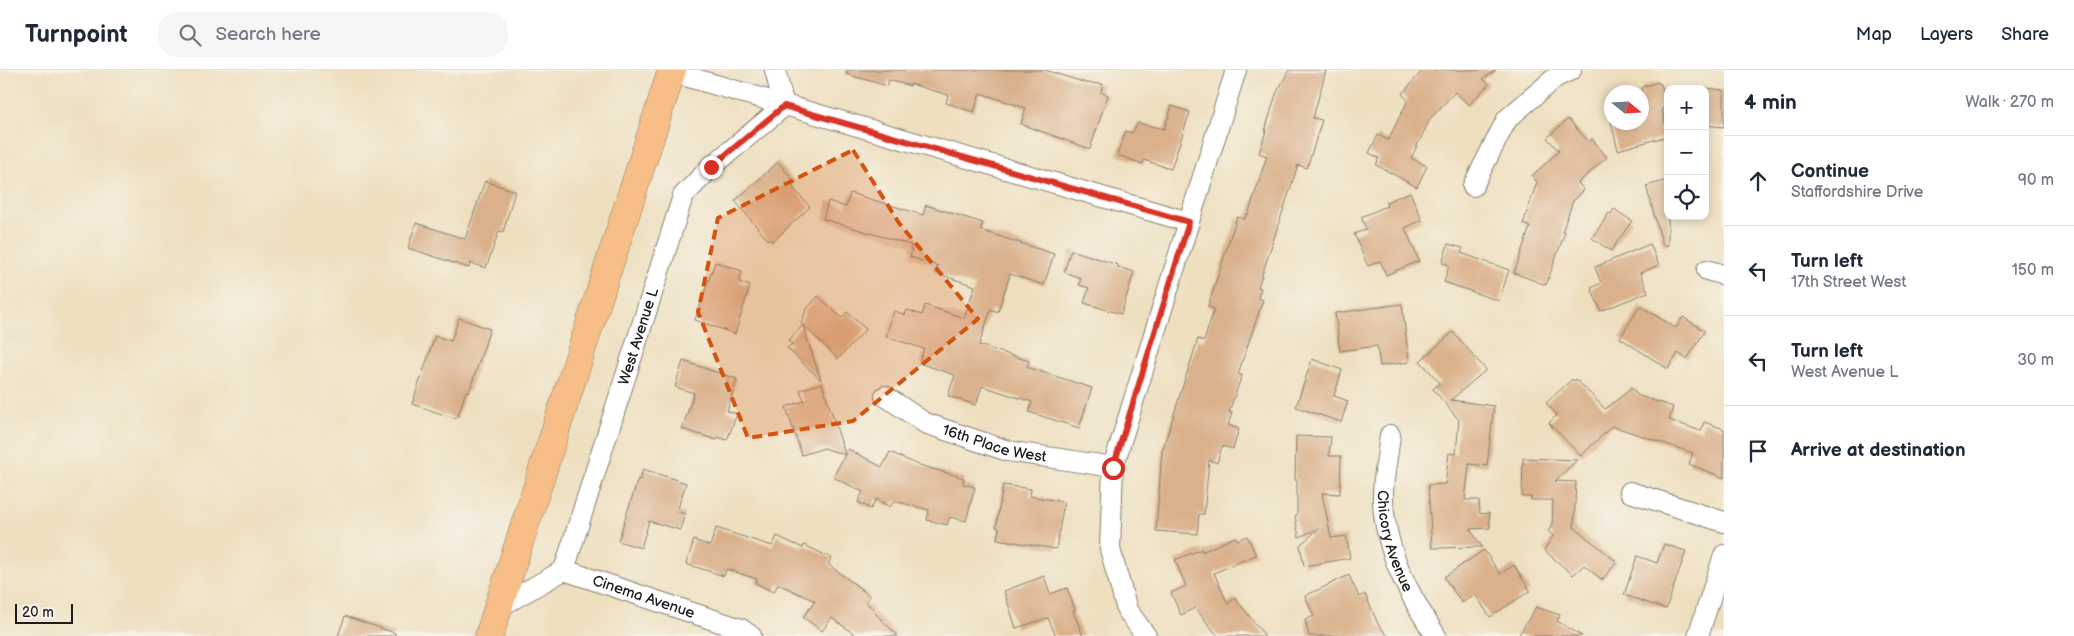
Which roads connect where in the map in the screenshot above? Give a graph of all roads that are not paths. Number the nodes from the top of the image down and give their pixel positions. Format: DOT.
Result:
graph roads {
  1 [pos="775,70"];
  2 [pos="1236,70"];
  3 [pos="1571,70"];
  4 [pos="672,71"];
  5 [pos="784,106"];
  6 [pos="1473,186"];
  7 [pos="1189,222"];
  8 [pos="885,396"];
  9 [pos="1390,435"];
  10 [pos="1113,468"];
  11 [pos="1630,492"];
  12 [pos="1724,522"];
  13 [pos="1724,555"];
  14 [pos="564,570"];
  15 [pos="499,607"];
  16 [pos="489,636"];
  17 [pos="751,636"];
  18 [pos="1146,636"];
  19 [pos="1436,636"];
  20 [pos="1698,636"];
  1 -- 5 [label="street"];
  2 -- 7 [label="street"];
  3 -- 6 [label="street"];
  4 -- 5 [label="street"];
  4 -- 15 [label="main road"];
  5 -- 7 [label="street"];
  5 -- 14 [label="street, West Avenue L"];
  7 -- 10 [label="street"];
  8 -- 10 [label="street, 16th Place West"];
  9 -- 19 [label="street, Chicory Avenue"];
  10 -- 18 [label="street"];
  11 -- 12 [label="street"];
  13 -- 20 [label="street"];
  14 -- 15 [label="street"];
  14 -- 17 [label="street, Cinema Avenue"];
  15 -- 16 [label="main road"];
}
